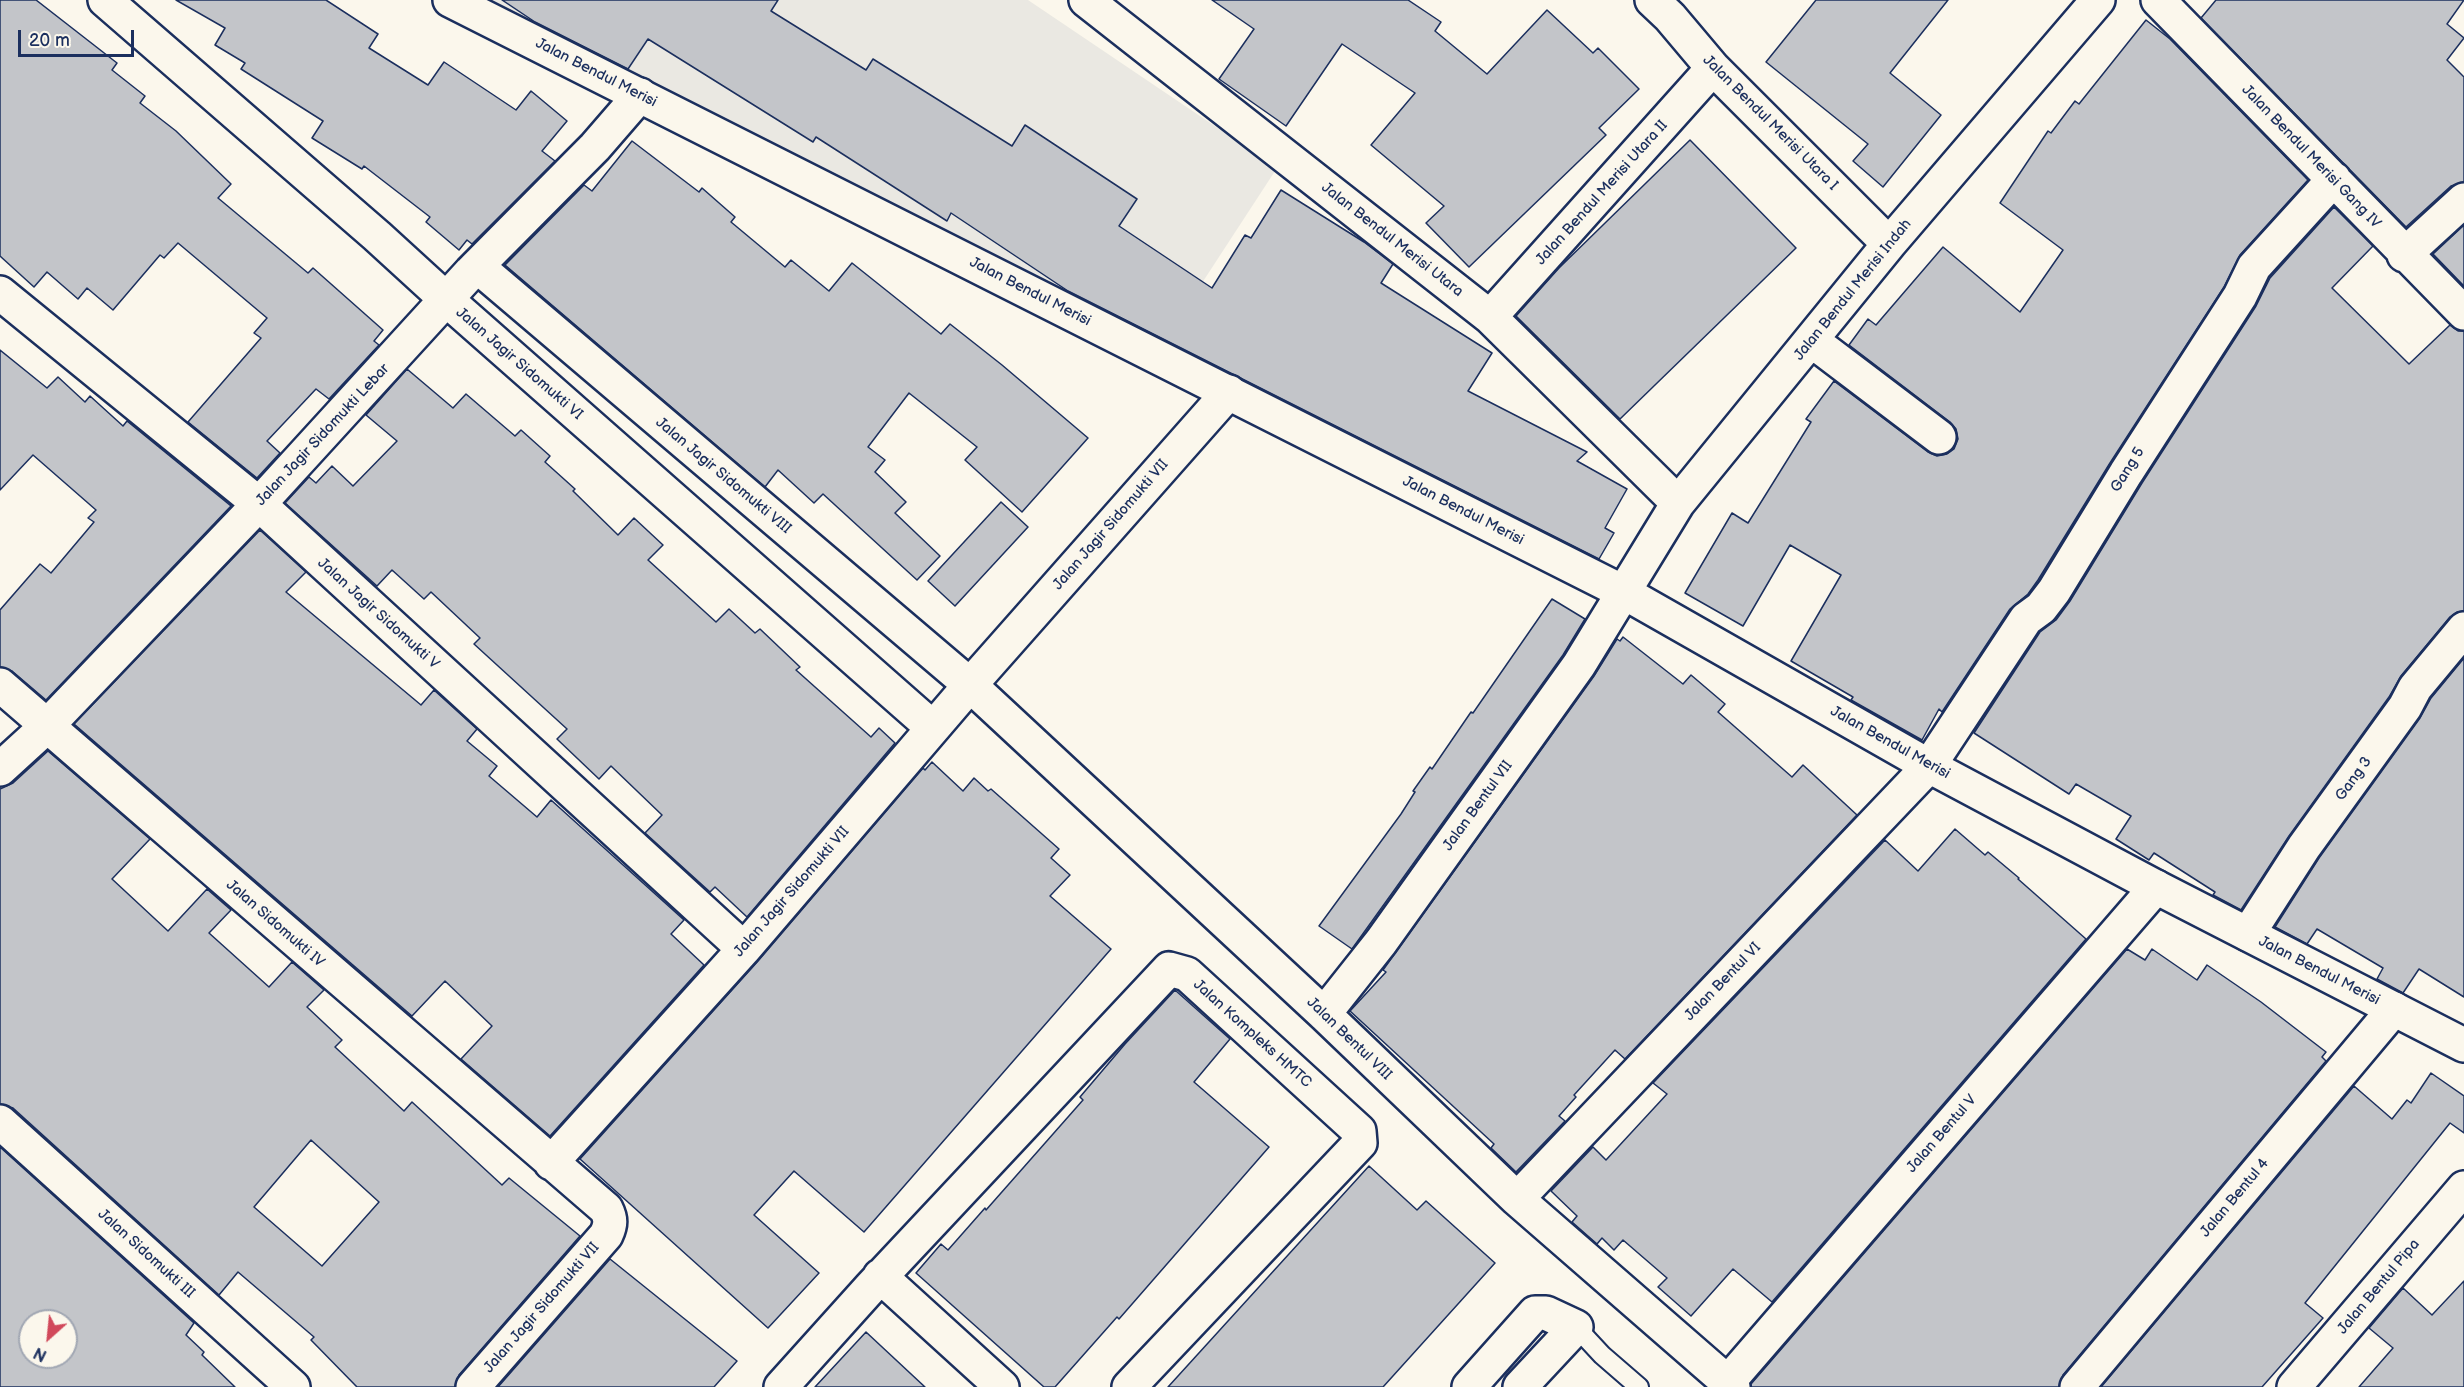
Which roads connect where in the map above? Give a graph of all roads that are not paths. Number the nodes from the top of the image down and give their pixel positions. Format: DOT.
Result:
graph roads {
  1 [pos="105,0"];
  2 [pos="450,0"];
  3 [pos="1086,0"];
  4 [pos="2098,0"];
  5 [pos="2158,0"];
  6 [pos="1668,6"];
  7 [pos="1713,68"];
  8 [pos="640,95"];
  9 [pos="2334,179"];
  10 [pos="2464,200"];
  11 [pos="1889,244"];
  12 [pos="2404,255"];
  13 [pos="463,282"];
  14 [pos="0,293"];
  15 [pos="2464,314"];
  16 [pos="1490,317"];
  17 [pos="1811,340"];
  18 [pos="1229,392"];
  19 [pos="1939,437"];
  20 [pos="1678,503"];
  21 [pos="259,504"];
  22 [pos="1625,593"];
  23 [pos="2464,629"];
  24 [pos="0,685"];
  25 [pos="954,704"];
  26 [pos="46,727"];
  27 [pos="1929,766"];
  28 [pos="0,770"];
  29 [pos="2156,887"];
  30 [pos="2248,934"];
  31 [pos="744,949"];
  32 [pos="2394,1009"];
  33 [pos="1324,1014"];
  34 [pos="2464,1045"];
  35 [pos="0,1122"];
  36 [pos="551,1163"];
  37 [pos="2464,1188"];
  38 [pos="1517,1199"];
  39 [pos="880,1276"];
  40 [pos="1576,1327"];
  41 [pos="1730,1384"];
  42 [pos="292,1387"];
  43 [pos="473,1387"];
  44 [pos="781,1387"];
  45 [pos="1002,1387"];
  46 [pos="1129,1387"];
  47 [pos="1468,1387"];
  48 [pos="1520,1387"];
  49 [pos="1639,1387"];
  50 [pos="2077,1387"];
  51 [pos="2294,1387"];
  1 -- 13 [label="street, Jalan Jagir Sidomukti VI"];
  2 -- 8 [label="street, Jalan Bendul Merisi"];
  3 -- 16 [label="street, Jalan Bendul Merisi Utara"];
  4 -- 11 [label="street, Jalan Bendul Merisi Indah"];
  5 -- 9 [label="street, Jalan Bendul Merisi Gang IV"];
  6 -- 7 [label="street, Jalan Bendul Merisi Utara I"];
  7 -- 11 [label="street, Jalan Bendul Merisi Utara I"];
  7 -- 16 [label="street, Jalan Bendul Merisi Utara II"];
  8 -- 13 [label="street, Jalan Jagir Sidomukti Lebar"];
  8 -- 18 [label="street, Jalan Bendul Merisi"];
  9 -- 12 [label="street, Jalan Bendul Merisi Gang IV"];
  9 -- 27 [label="street, Gang 5"];
  10 -- 12 [label="street"];
  11 -- 17 [label="street, Jalan Bendul Merisi Indah"];
  12 -- 15 [label="street, Jalan Bendul Merisi Gang IV"];
  13 -- 21 [label="street, Jalan Jagir Sidomukti Lebar"];
  13 -- 25 [label="street, Jalan Jagir Sidomukti VIII"];
  13 -- 25 [label="street, Jalan Jagir Sidomukti VI"];
  14 -- 21 [label="street, Jalan Jagir Sidomukti V"];
  16 -- 20 [label="street, Jalan Bendul Merisi Utara"];
  17 -- 19 [label="street"];
  17 -- 20 [label="street, Jalan Bendul Merisi Indah"];
  18 -- 22 [label="street, Jalan Bendul Merisi"];
  18 -- 25 [label="street, Jalan Jagir Sidomukti VII"];
  20 -- 22 [label="street, Jalan Bendul Merisi Indah"];
  21 -- 26 [label="street, Jalan Jagir Sidomukti Lebar"];
  21 -- 31 [label="street, Jalan Jagir Sidomukti V"];
  22 -- 27 [label="street, Jalan Bendul Merisi"];
  22 -- 33 [label="street, Jalan Bentul VII"];
  23 -- 30 [label="street, Gang 3"];
  24 -- 26 [label="street, Jalan Sidomukti IV"];
  25 -- 31 [label="street, Jalan Jagir Sidomukti VII"];
  25 -- 33 [label="street, Jalan Bentul VIII"];
  26 -- 28 [label="street, Jalan Jagir Sidomukti Lebar"];
  26 -- 36 [label="street, Jalan Sidomukti IV"];
  27 -- 29 [label="street, Jalan Bendul Merisi"];
  27 -- 38 [label="street, Jalan Bentul VI"];
  29 -- 30 [label="street, Jalan Bendul Merisi"];
  29 -- 41 [label="street, Jalan Bentul V"];
  30 -- 32 [label="street, Jalan Bendul Merisi"];
  31 -- 36 [label="street, Jalan Jagir Sidomukti VII"];
  32 -- 34 [label="street, Jalan Bendul Merisi"];
  32 -- 50 [label="street, Jalan Bentul 4"];
  33 -- 38 [label="street, Jalan Bentul VIII"];
  35 -- 42 [label="street, Jalan Sidomukti III"];
  36 -- 43 [label="street, Jalan Jagir Sidomukti VII"];
  37 -- 51 [label="street, Jalan Bentul Pipa"];
  38 -- 41 [label="street, Jalan Bentul VIII"];
  39 -- 44 [label="street, Jalan Kompleks HMTC"];
  39 -- 45 [label="street"];
  39 -- 46 [label="street, Jalan Kompleks HMTC"];
  40 -- 47 [label="street"];
  40 -- 48 [label="street"];
  40 -- 49 [label="lane"];
}
